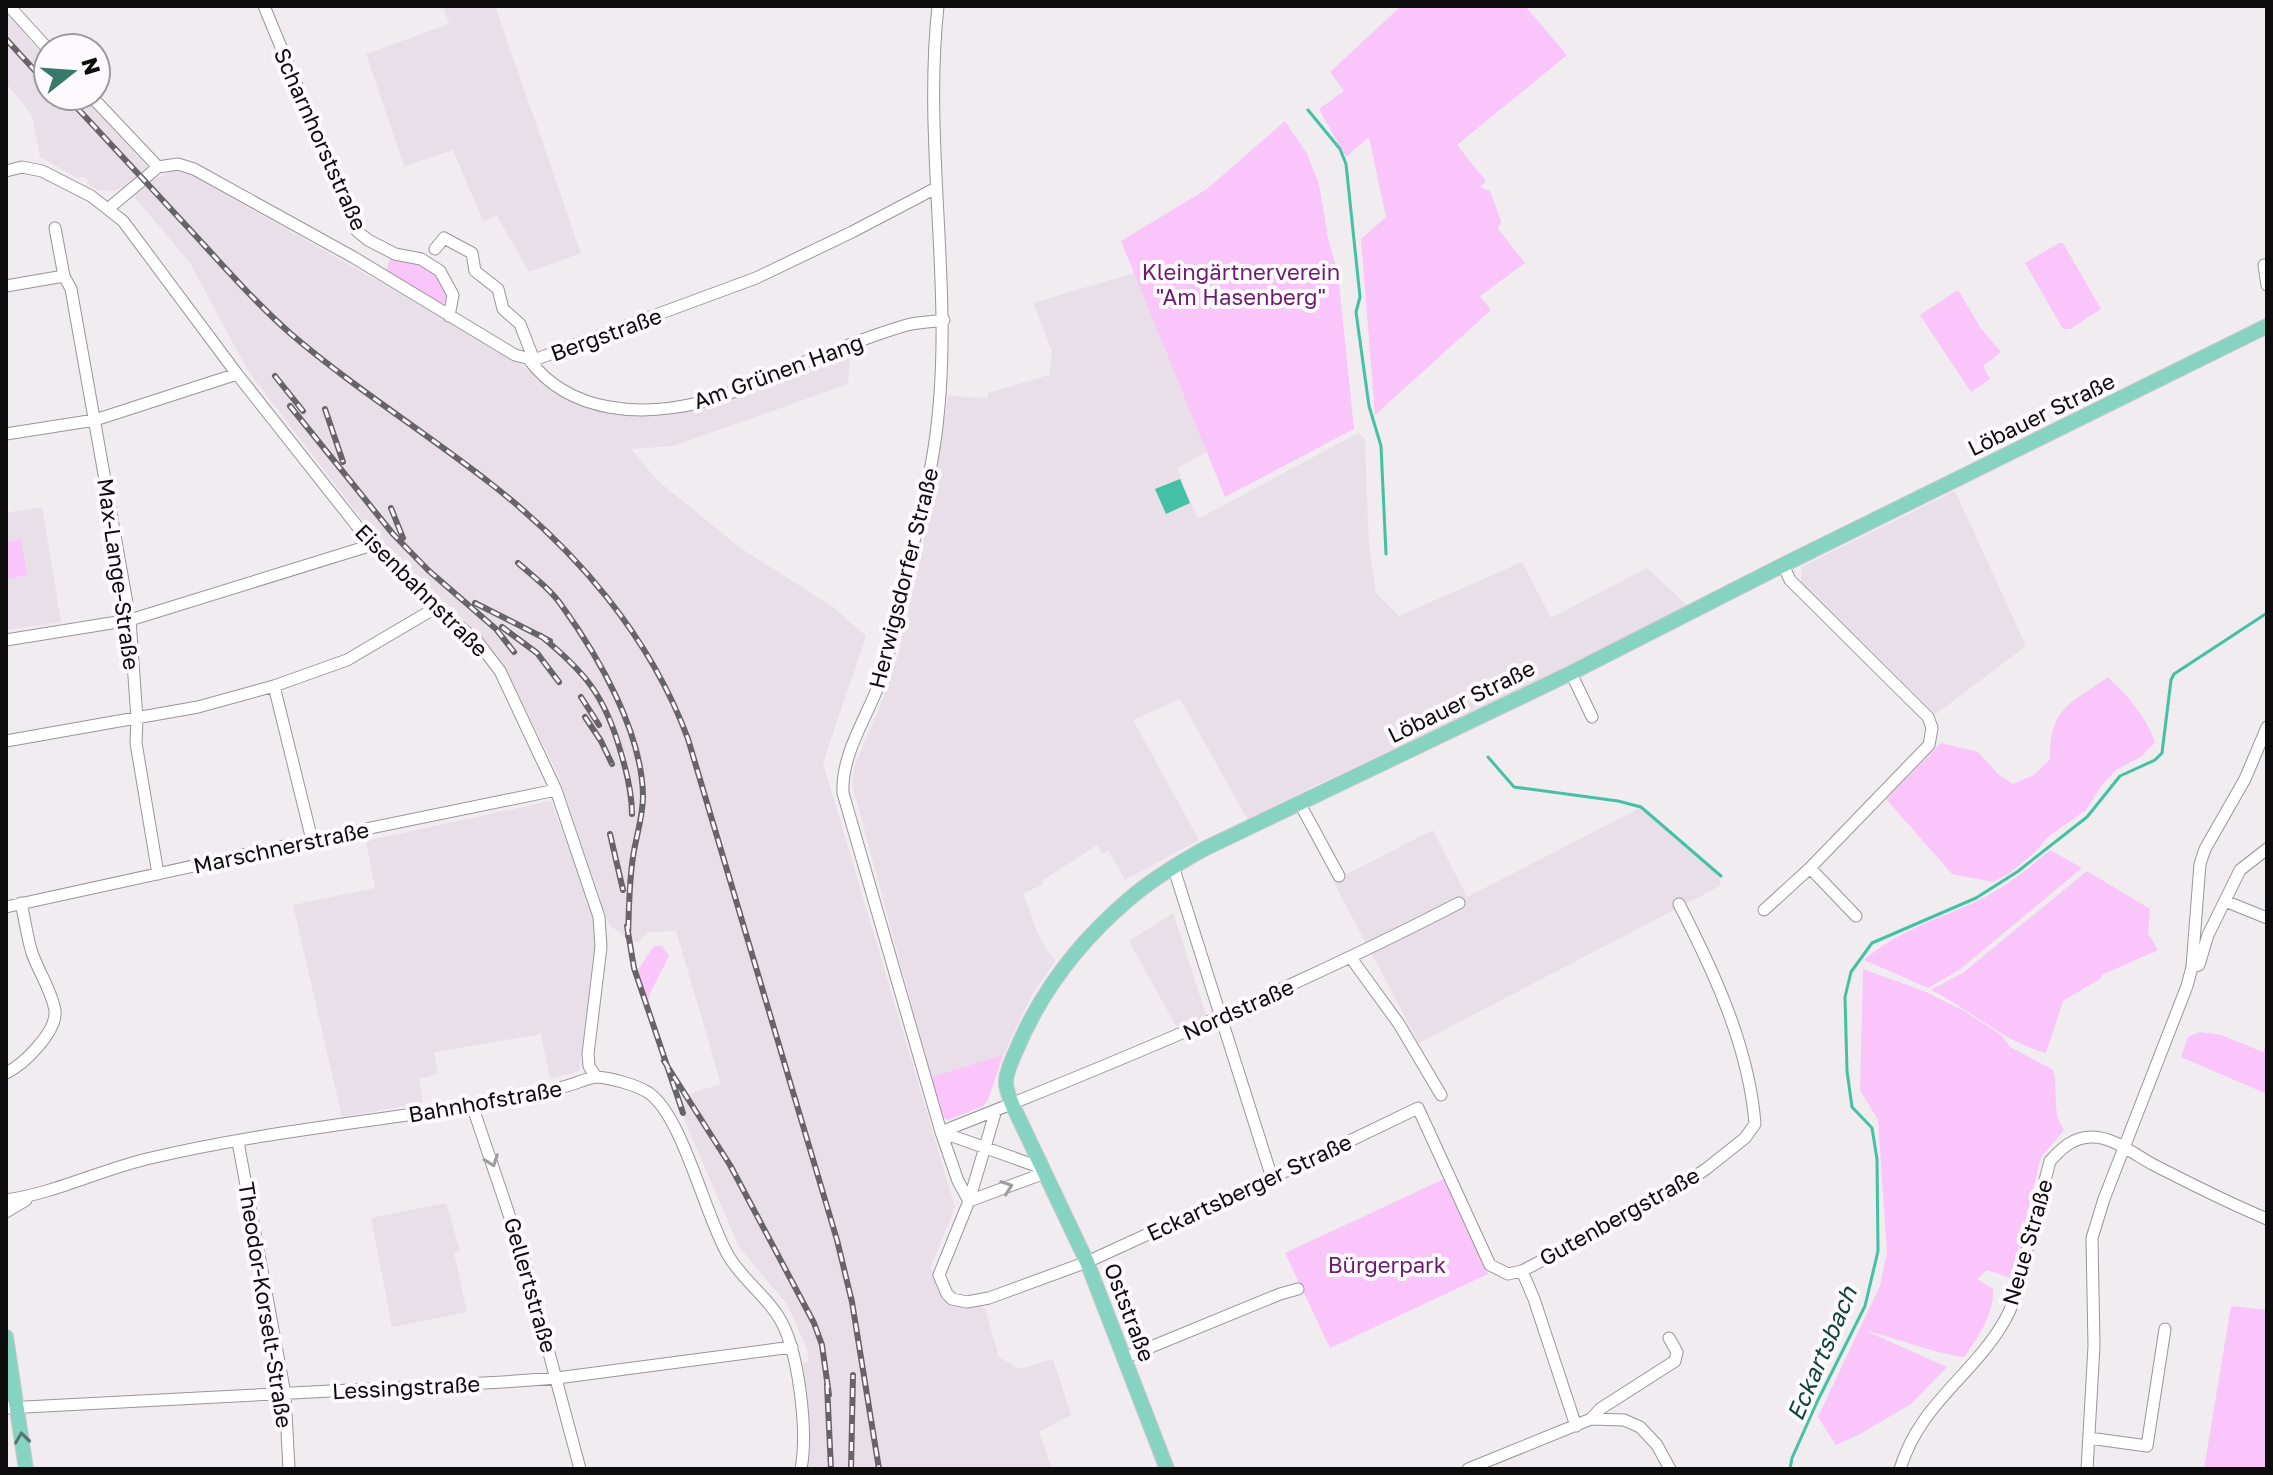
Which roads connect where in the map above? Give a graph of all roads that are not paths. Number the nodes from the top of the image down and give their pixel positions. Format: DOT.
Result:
graph roads {
  1 [pos="9,6"];
  2 [pos="264,6"];
  3 [pos="938,6"];
  4 [pos="33,32"];
  5 [pos="106,112"];
  6 [pos="158,167"];
  7 [pos="6,171"];
  8 [pos="936,188"];
  9 [pos="109,208"];
  10 [pos="55,228"];
  11 [pos="435,249"];
  12 [pos="2264,265"];
  13 [pos="64,276"];
  14 [pos="2267,285"];
  15 [pos="6,286"];
  16 [pos="449,316"];
  17 [pos="944,320"];
  18 [pos="2267,326"];
  19 [pos="532,360"];
  20 [pos="237,374"];
  21 [pos="95,420"];
  22 [pos="6,434"];
  23 [pos="372,545"];
  24 [pos="1783,565"];
  25 [pos="437,607"];
  26 [pos="130,620"];
  27 [pos="6,640"];
  28 [pos="1571,673"];
  29 [pos="274,686"];
  30 [pos="1592,717"];
  31 [pos="137,719"];
  32 [pos="2267,727"];
  33 [pos="6,741"];
  34 [pos="556,790"];
  35 [pos="1300,804"];
  36 [pos="312,840"];
  37 [pos="2267,849"];
  38 [pos="1173,866"];
  39 [pos="1810,868"];
  40 [pos="158,874"];
  41 [pos="1339,876"];
  42 [pos="2225,901"];
  43 [pos="21,903"];
  44 [pos="1459,903"];
  45 [pos="1679,904"];
  46 [pos="6,907"];
  47 [pos="1764,910"];
  48 [pos="1856,916"];
  49 [pos="2267,918"];
  50 [pos="1351,958"];
  51 [pos="2192,967"];
  52 [pos="1221,1018"];
  53 [pos="6,1073"];
  54 [pos="596,1077"];
  55 [pos="1441,1095"];
  56 [pos="1012,1104"];
  57 [pos="472,1105"];
  58 [pos="996,1110"];
  59 [pos="941,1132"];
  60 [pos="238,1142"];
  61 [pos="984,1147"];
  62 [pos="2123,1149"];
  63 [pos="1044,1171"];
  64 [pos="1272,1178"];
  65 [pos="31,1196"];
  66 [pos="6,1200"];
  67 [pos="969,1201"];
  68 [pos="6,1212"];
  69 [pos="2267,1219"];
  70 [pos="1087,1262"];
  71 [pos="1522,1271"];
  72 [pos="1298,1289"];
  73 [pos="2165,1329"];
  74 [pos="6,1337"];
  75 [pos="1669,1338"];
  76 [pos="792,1347"];
  77 [pos="1124,1358"];
  78 [pos="557,1378"];
  79 [pos="285,1394"];
  80 [pos="12,1408"];
  81 [pos="1591,1419"];
  82 [pos="1576,1426"];
  83 [pos="2089,1438"];
  84 [pos="26,1469"];
  85 [pos="289,1469"];
  86 [pos="580,1469"];
  87 [pos="801,1469"];
  88 [pos="1167,1469"];
  89 [pos="1468,1469"];
  90 [pos="1670,1469"];
  91 [pos="1900,1469"];
  92 [pos="2087,1469"];
  1 -- 4 [label="street"];
  2 -- 16 [label="street, Scharnhorststraße"];
  3 -- 8 [label="street, Herwigsdorfer Straße"];
  5 -- 6 [label="street"];
  6 -- 9 [label="street"];
  6 -- 16 [label="street, Bergstraße"];
  7 -- 9 [label="street, Eisenbahnstraße"];
  8 -- 17 [label="street, Herwigsdorfer Straße"];
  8 -- 19 [label="street, Bergstraße"];
  9 -- 20 [label="street, Eisenbahnstraße"];
  10 -- 13 [label="street, Max-Lange-Straße"];
  11 -- 19 [label="street"];
  12 -- 14 [label="street"];
  13 -- 15 [label="street"];
  13 -- 21 [label="street, Max-Lange-Straße"];
  16 -- 19 [label="street, Bergstraße"];
  17 -- 19 [label="street, Am Grünen Hang"];
  17 -- 59 [label="street, Herwigsdorfer Straße"];
  18 -- 24 [label="main road, Löbauer Straße"];
  20 -- 21 [label="street"];
  20 -- 23 [label="street, Eisenbahnstraße"];
  21 -- 22 [label="street"];
  21 -- 26 [label="street, Max-Lange-Straße"];
  23 -- 25 [label="street, Eisenbahnstraße"];
  23 -- 26 [label="street"];
  24 -- 28 [label="main road, Löbauer Straße"];
  24 -- 39 [label="street"];
  25 -- 29 [label="street"];
  25 -- 34 [label="street, Eisenbahnstraße"];
  26 -- 27 [label="street"];
  26 -- 31 [label="street, Max-Lange-Straße"];
  28 -- 30 [label="street"];
  28 -- 35 [label="main road, Löbauer Straße"];
  29 -- 31 [label="street"];
  29 -- 36 [label="street"];
  31 -- 33 [label="street"];
  31 -- 40 [label="street, Max-Lange-Straße"];
  32 -- 51 [label="street"];
  34 -- 36 [label="street, Marschnerstraße"];
  34 -- 54 [label="street, Eisenbahnstraße"];
  35 -- 38 [label="main road, Löbauer Straße"];
  35 -- 41 [label="street"];
  36 -- 40 [label="street, Marschnerstraße"];
  37 -- 42 [label="street"];
  38 -- 52 [label="street"];
  38 -- 56 [label="main road, Löbauer Straße"];
  39 -- 47 [label="street"];
  39 -- 48 [label="street"];
  40 -- 43 [label="street, Marschnerstraße"];
  42 -- 49 [label="street"];
  42 -- 51 [label="street"];
  43 -- 46 [label="street, Marschnerstraße"];
  43 -- 53 [label="street"];
  44 -- 50 [label="street, Nordstraße"];
  45 -- 71 [label="street, Gutenbergstraße"];
  50 -- 52 [label="street, Nordstraße"];
  50 -- 55 [label="street"];
  51 -- 62 [label="street"];
  52 -- 56 [label="street, Nordstraße"];
  52 -- 64 [label="street"];
  54 -- 57 [label="street, Bahnhofstraße"];
  54 -- 76 [label="street, Bahnhofstraße"];
  56 -- 58 [label="street"];
  56 -- 63 [label="main road, Oststraße"];
  57 -- 60 [label="street, Bahnhofstraße"];
  57 -- 78 [label="street, Gellertstraße, one-way"];
  58 -- 59 [label="street"];
  58 -- 61 [label="street"];
  59 -- 61 [label="street"];
  59 -- 67 [label="street, Herwigsdorfer Straße"];
  60 -- 65 [label="street, Bahnhofstraße"];
  60 -- 79 [label="street, Theodor-Korselt-Straße"];
  61 -- 63 [label="street"];
  61 -- 67 [label="street"];
  62 -- 69 [label="street, Neue Straße"];
  62 -- 83 [label="street"];
  62 -- 91 [label="street, Neue Straße"];
  67 -- 63 [label="street, one-way"];
  63 -- 70 [label="main road, Oststraße"];
  64 -- 70 [label="street, Eckartsberger Straße"];
  64 -- 71 [label="street, Eckartsberger Straße"];
  65 -- 66 [label="street, Bahnhofstraße"];
  65 -- 68 [label="street, Bahnhofstraße"];
  67 -- 70 [label="street, Eckartsberger Straße"];
  70 -- 77 [label="main road, Oststraße"];
  71 -- 82 [label="street"];
  72 -- 77 [label="street"];
  73 -- 83 [label="street"];
  74 -- 80 [label="main road"];
  75 -- 81 [label="street"];
  76 -- 78 [label="street, Lessingstraße"];
  76 -- 87 [label="street, Bahnhofstraße"];
  77 -- 88 [label="main road, Oststraße"];
  78 -- 79 [label="street, Lessingstraße"];
  78 -- 86 [label="street, Gellertstraße"];
  79 -- 80 [label="street, Lessingstraße"];
  79 -- 85 [label="street, Theodor-Korselt-Straße"];
  84 -- 80 [label="main road, one-way"];
  81 -- 82 [label="street"];
  81 -- 90 [label="street"];
  82 -- 89 [label="street"];
  83 -- 92 [label="street"];
}
